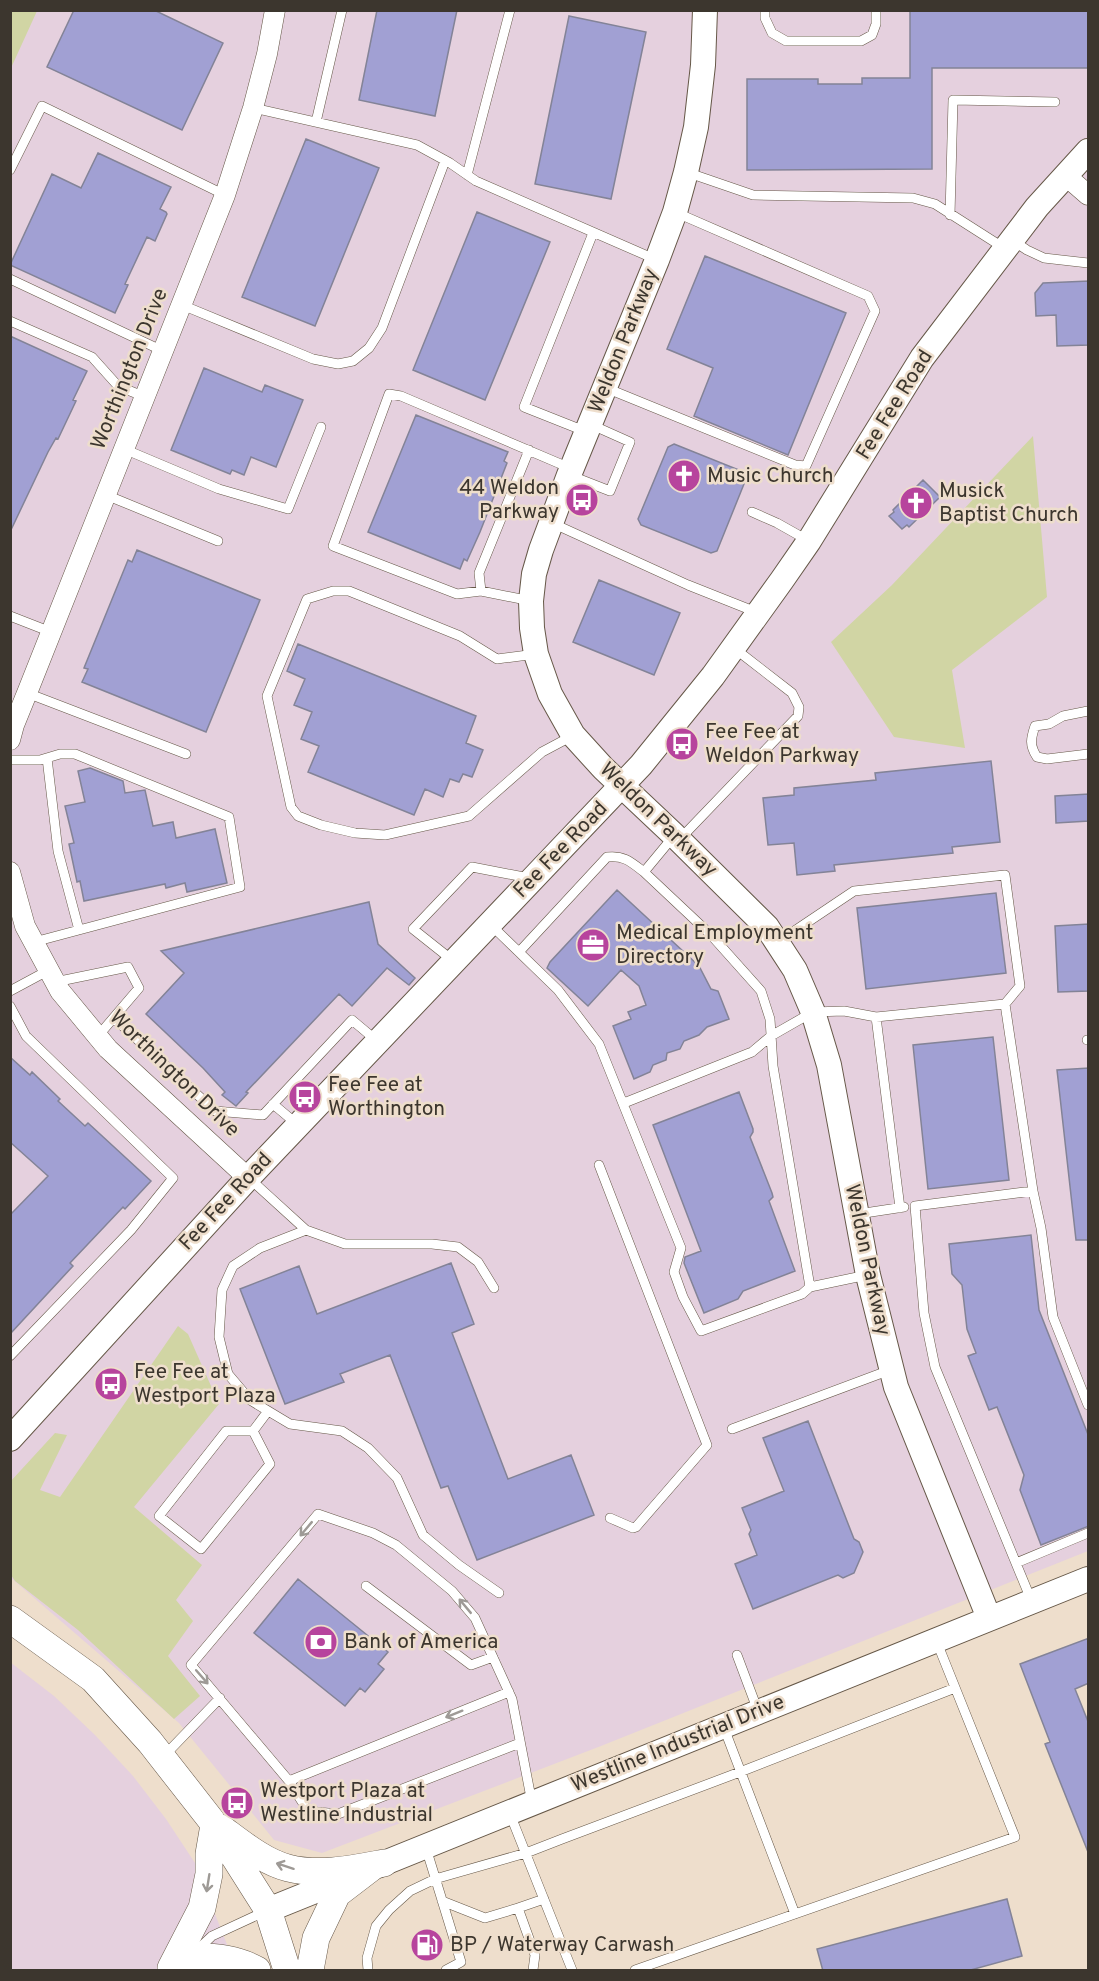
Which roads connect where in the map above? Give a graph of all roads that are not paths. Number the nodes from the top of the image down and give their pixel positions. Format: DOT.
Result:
graph roads {
  1 [pos="275,10"];
  2 [pos="342,10"];
  3 [pos="510,10"];
  4 [pos="705,10"];
  5 [pos="765,10"];
  6 [pos="876,10"];
  7 [pos="1055,102"];
  8 [pos="253,108"];
  9 [pos="316,122"];
  10 [pos="1089,151"];
  11 [pos="445,160"];
  12 [pos="10,170"];
  13 [pos="686,172"];
  14 [pos="467,175"];
  15 [pos="1065,175"];
  16 [pos="225,195"];
  17 [pos="1089,195"];
  18 [pos="675,212"];
  19 [pos="950,214"];
  20 [pos="593,233"];
  21 [pos="1008,244"];
  22 [pos="657,260"];
  23 [pos="1089,263"];
  24 [pos="10,279"];
  25 [pos="182,305"];
  26 [pos="10,321"];
  27 [pos="163,351"];
  28 [pos="604,388"];
  29 [pos="145,397"];
  30 [pos="321,428"];
  31 [pos="589,428"];
  32 [pos="124,449"];
  33 [pos="529,450"];
  34 [pos="570,472"];
  35 [pos="106,495"];
  36 [pos="752,512"];
  37 [pos="550,523"];
  38 [pos="218,541"];
  39 [pos="809,541"];
  40 [pos="481,591"];
  41 [pos="531,601"];
  42 [pos="758,613"];
  43 [pos="10,616"];
  44 [pos="51,632"];
  45 [pos="735,648"];
  46 [pos="536,654"];
  47 [pos="27,693"];
  48 [pos="1089,711"];
  49 [pos="573,735"];
  50 [pos="10,740"];
  51 [pos="186,754"];
  52 [pos="1089,754"];
  53 [pos="47,758"];
  54 [pos="10,760"];
  55 [pos="622,787"];
  56 [pos="677,837"];
  57 [pos="10,872"];
  58 [pos="644,872"];
  59 [pos="534,878"];
  60 [pos="490,924"];
  61 [pos="79,930"];
  62 [pos="34,942"];
  63 [pos="777,942"];
  64 [pos="519,952"];
  65 [pos="454,962"];
  66 [pos="52,976"];
  67 [pos="10,991"];
  68 [pos="1005,1004"];
  69 [pos="10,1006"];
  70 [pos="813,1012"];
  71 [pos="876,1017"];
  72 [pos="114,1018"];
  73 [pos="98,1036"];
  74 [pos="771,1036"];
  75 [pos="378,1041"];
  76 [pos="624,1103"];
  77 [pos="273,1104"];
  78 [pos="298,1125"];
  79 [pos="599,1165"];
  80 [pos="248,1178"];
  81 [pos="1033,1191"];
  82 [pos="915,1206"];
  83 [pos="900,1208"];
  84 [pos="856,1214"];
  85 [pos="306,1230"];
  86 [pos="868,1275"];
  87 [pos="810,1287"];
  88 [pos="494,1288"];
  89 [pos="10,1356"];
  90 [pos="892,1370"];
  91 [pos="1089,1406"];
  92 [pos="268,1411"];
  93 [pos="732,1429"];
  94 [pos="13,1430"];
  95 [pos="253,1431"];
  96 [pos="610,1518"];
  97 [pos="1089,1533"];
  98 [pos="1016,1563"];
  99 [pos="1089,1580"];
  100 [pos="366,1586"];
  101 [pos="499,1593"];
  102 [pos="1032,1602"];
  103 [pos="989,1618"];
  104 [pos="16,1619"];
  105 [pos="936,1640"];
  106 [pos="736,1655"];
  107 [pos="493,1657"];
  108 [pos="955,1688"];
  109 [pos="508,1692"];
  110 [pos="220,1698"];
  111 [pos="758,1711"];
  112 [pos="723,1726"];
  113 [pos="520,1743"];
  114 [pos="162,1758"];
  115 [pos="740,1772"];
  116 [pos="289,1781"];
  117 [pos="532,1803"];
  118 [pos="509,1812"];
  119 [pos="213,1822"];
  120 [pos="425,1846"];
  121 [pos="526,1852"];
  122 [pos="378,1866"];
  123 [pos="435,1879"];
  124 [pos="544,1899"];
  125 [pos="442,1901"];
  126 [pos="518,1908"];
  127 [pos="267,1910"];
  128 [pos="795,1914"];
  129 [pos="176,1965"];
  130 [pos="257,1971"];
  131 [pos="287,1971"];
  132 [pos="310,1971"];
  133 [pos="368,1971"];
  134 [pos="446,1971"];
  135 [pos="533,1971"];
  136 [pos="572,1971"];
  137 [pos="634,1971"];
  1 -- 8 [label="street, Worthington Drive"];
  2 -- 9 [label="lane"];
  3 -- 14 [label="lane"];
  4 -- 13 [label="street, Weldon Parkway"];
  5 -- 6 [label="lane"];
  7 -- 19 [label="lane"];
  8 -- 9 [label="lane"];
  8 -- 16 [label="street, Worthington Drive"];
  9 -- 11 [label="lane"];
  10 -- 15 [label="street, Fee Fee Road"];
  11 -- 14 [label="lane"];
  11 -- 25 [label="lane"];
  12 -- 16 [label="lane"];
  13 -- 18 [label="street, Weldon Parkway"];
  13 -- 19 [label="lane"];
  14 -- 20 [label="lane"];
  15 -- 17 [label="street"];
  15 -- 21 [label="street, Fee Fee Road"];
  16 -- 25 [label="street, Worthington Drive"];
  18 -- 22 [label="street, Weldon Parkway"];
  18 -- 28 [label="lane"];
  19 -- 21 [label="lane"];
  20 -- 22 [label="lane"];
  20 -- 31 [label="lane"];
  21 -- 23 [label="lane"];
  21 -- 39 [label="street, Fee Fee Road"];
  22 -- 28 [label="street, Weldon Parkway"];
  24 -- 27 [label="lane"];
  25 -- 27 [label="street, Worthington Drive"];
  26 -- 29 [label="lane"];
  27 -- 29 [label="street, Worthington Drive"];
  28 -- 31 [label="street, Weldon Parkway"];
  29 -- 32 [label="street, Worthington Drive"];
  30 -- 32 [label="lane"];
  31 -- 34 [label="street, Weldon Parkway"];
  31 -- 34 [label="lane"];
  32 -- 35 [label="street, Worthington Drive"];
  33 -- 34 [label="lane"];
  33 -- 40 [label="lane"];
  33 -- 40 [label="lane"];
  34 -- 37 [label="street, Weldon Parkway"];
  35 -- 38 [label="lane"];
  35 -- 44 [label="street, Worthington Drive"];
  36 -- 39 [label="lane"];
  37 -- 41 [label="street, Weldon Parkway"];
  37 -- 42 [label="lane"];
  39 -- 42 [label="street, Fee Fee Road"];
  40 -- 41 [label="lane"];
  41 -- 46 [label="street, Weldon Parkway"];
  42 -- 45 [label="street, Fee Fee Road"];
  43 -- 44 [label="lane"];
  44 -- 47 [label="street, Worthington Drive"];
  45 -- 55 [label="street, Fee Fee Road"];
  45 -- 56 [label="lane"];
  46 -- 49 [label="street, Weldon Parkway"];
  46 -- 49 [label="lane"];
  47 -- 50 [label="street, Worthington Drive"];
  47 -- 51 [label="lane"];
  48 -- 52 [label="lane"];
  49 -- 55 [label="street, Weldon Parkway"];
  53 -- 54 [label="lane"];
  53 -- 61 [label="lane"];
  53 -- 61 [label="lane"];
  55 -- 56 [label="street, Weldon Parkway"];
  55 -- 59 [label="street, Fee Fee Road"];
  56 -- 58 [label="lane"];
  56 -- 63 [label="street, Weldon Parkway"];
  57 -- 62 [label="street, Worthington Drive"];
  58 -- 64 [label="lane"];
  58 -- 74 [label="lane"];
  59 -- 60 [label="street, Fee Fee Road"];
  59 -- 65 [label="lane"];
  60 -- 64 [label="lane"];
  60 -- 65 [label="street, Fee Fee Road"];
  61 -- 62 [label="lane"];
  62 -- 66 [label="street, Worthington Drive"];
  63 -- 68 [label="lane"];
  63 -- 70 [label="street, Weldon Parkway"];
  64 -- 76 [label="lane"];
  65 -- 75 [label="street, Fee Fee Road"];
  66 -- 67 [label="lane"];
  66 -- 72 [label="lane"];
  66 -- 73 [label="street, Worthington Drive"];
  68 -- 71 [label="lane"];
  68 -- 81 [label="lane"];
  69 -- 89 [label="lane"];
  70 -- 71 [label="lane"];
  70 -- 74 [label="lane"];
  70 -- 84 [label="street, Weldon Parkway"];
  71 -- 83 [label="lane"];
  72 -- 73 [label="lane"];
  72 -- 77 [label="lane"];
  73 -- 80 [label="street, Worthington Drive"];
  74 -- 76 [label="lane"];
  74 -- 87 [label="lane"];
  75 -- 77 [label="lane"];
  75 -- 78 [label="street, Fee Fee Road"];
  76 -- 87 [label="lane"];
  77 -- 78 [label="lane"];
  78 -- 80 [label="street, Fee Fee Road"];
  79 -- 96 [label="lane"];
  80 -- 85 [label="lane"];
  80 -- 94 [label="street, Fee Fee Road"];
  81 -- 82 [label="lane"];
  81 -- 91 [label="lane"];
  82 -- 83 [label="lane"];
  82 -- 98 [label="lane"];
  83 -- 84 [label="lane"];
  84 -- 86 [label="street, Weldon Parkway"];
  85 -- 88 [label="lane"];
  85 -- 92 [label="lane"];
  86 -- 87 [label="lane"];
  86 -- 90 [label="street, Weldon Parkway"];
  90 -- 93 [label="lane"];
  90 -- 103 [label="street, Weldon Parkway"];
  92 -- 95 [label="lane"];
  92 -- 101 [label="lane"];
  95 -- 95 [label="lane"];
  97 -- 98 [label="lane"];
  98 -- 102 [label="lane"];
  99 -- 102 [label="street, Westline Industrial Drive"];
  100 -- 107 [label="lane"];
  102 -- 103 [label="street, Westline Industrial Drive"];
  103 -- 105 [label="street, Westline Industrial Drive"];
  104 -- 114 [label="main road"];
  105 -- 108 [label="lane"];
  105 -- 111 [label="street, Westline Industrial Drive"];
  106 -- 111 [label="lane"];
  107 -- 109 [label="lane"];
  107 -- 110 [label="lane, one-way"];
  108 -- 115 [label="lane"];
  108 -- 128 [label="lane"];
  109 -- 113 [label="lane"];
  109 -- 116 [label="lane, one-way"];
  110 -- 114 [label="lane"];
  110 -- 116 [label="lane"];
  111 -- 112 [label="street, Westline Industrial Drive"];
  112 -- 115 [label="lane"];
  112 -- 117 [label="street, Westline Industrial Drive"];
  113 -- 116 [label="lane"];
  113 -- 117 [label="lane"];
  114 -- 119 [label="main road"];
  115 -- 121 [label="lane"];
  115 -- 128 [label="lane"];
  117 -- 118 [label="street, Westline Industrial Drive"];
  118 -- 120 [label="street, Westline Industrial Drive"];
  118 -- 121 [label="lane"];
  122 -- 119 [label="main road, one-way"];
  119 -- 127 [label="main road"];
  119 -- 129 [label="main road, one-way"];
  120 -- 122 [label="street, Westline Industrial Drive"];
  120 -- 123 [label="lane"];
  121 -- 123 [label="lane"];
  121 -- 124 [label="lane"];
  122 -- 127 [label="street, Westline Industrial Drive"];
  122 -- 132 [label="main road"];
  123 -- 125 [label="lane"];
  123 -- 133 [label="lane"];
  124 -- 126 [label="lane"];
  124 -- 136 [label="lane"];
  125 -- 126 [label="lane"];
  125 -- 134 [label="lane"];
  126 -- 135 [label="lane"];
  127 -- 129 [label="lane"];
  127 -- 131 [label="main road"];
  128 -- 137 [label="lane"];
  129 -- 130 [label="main road"];
}
